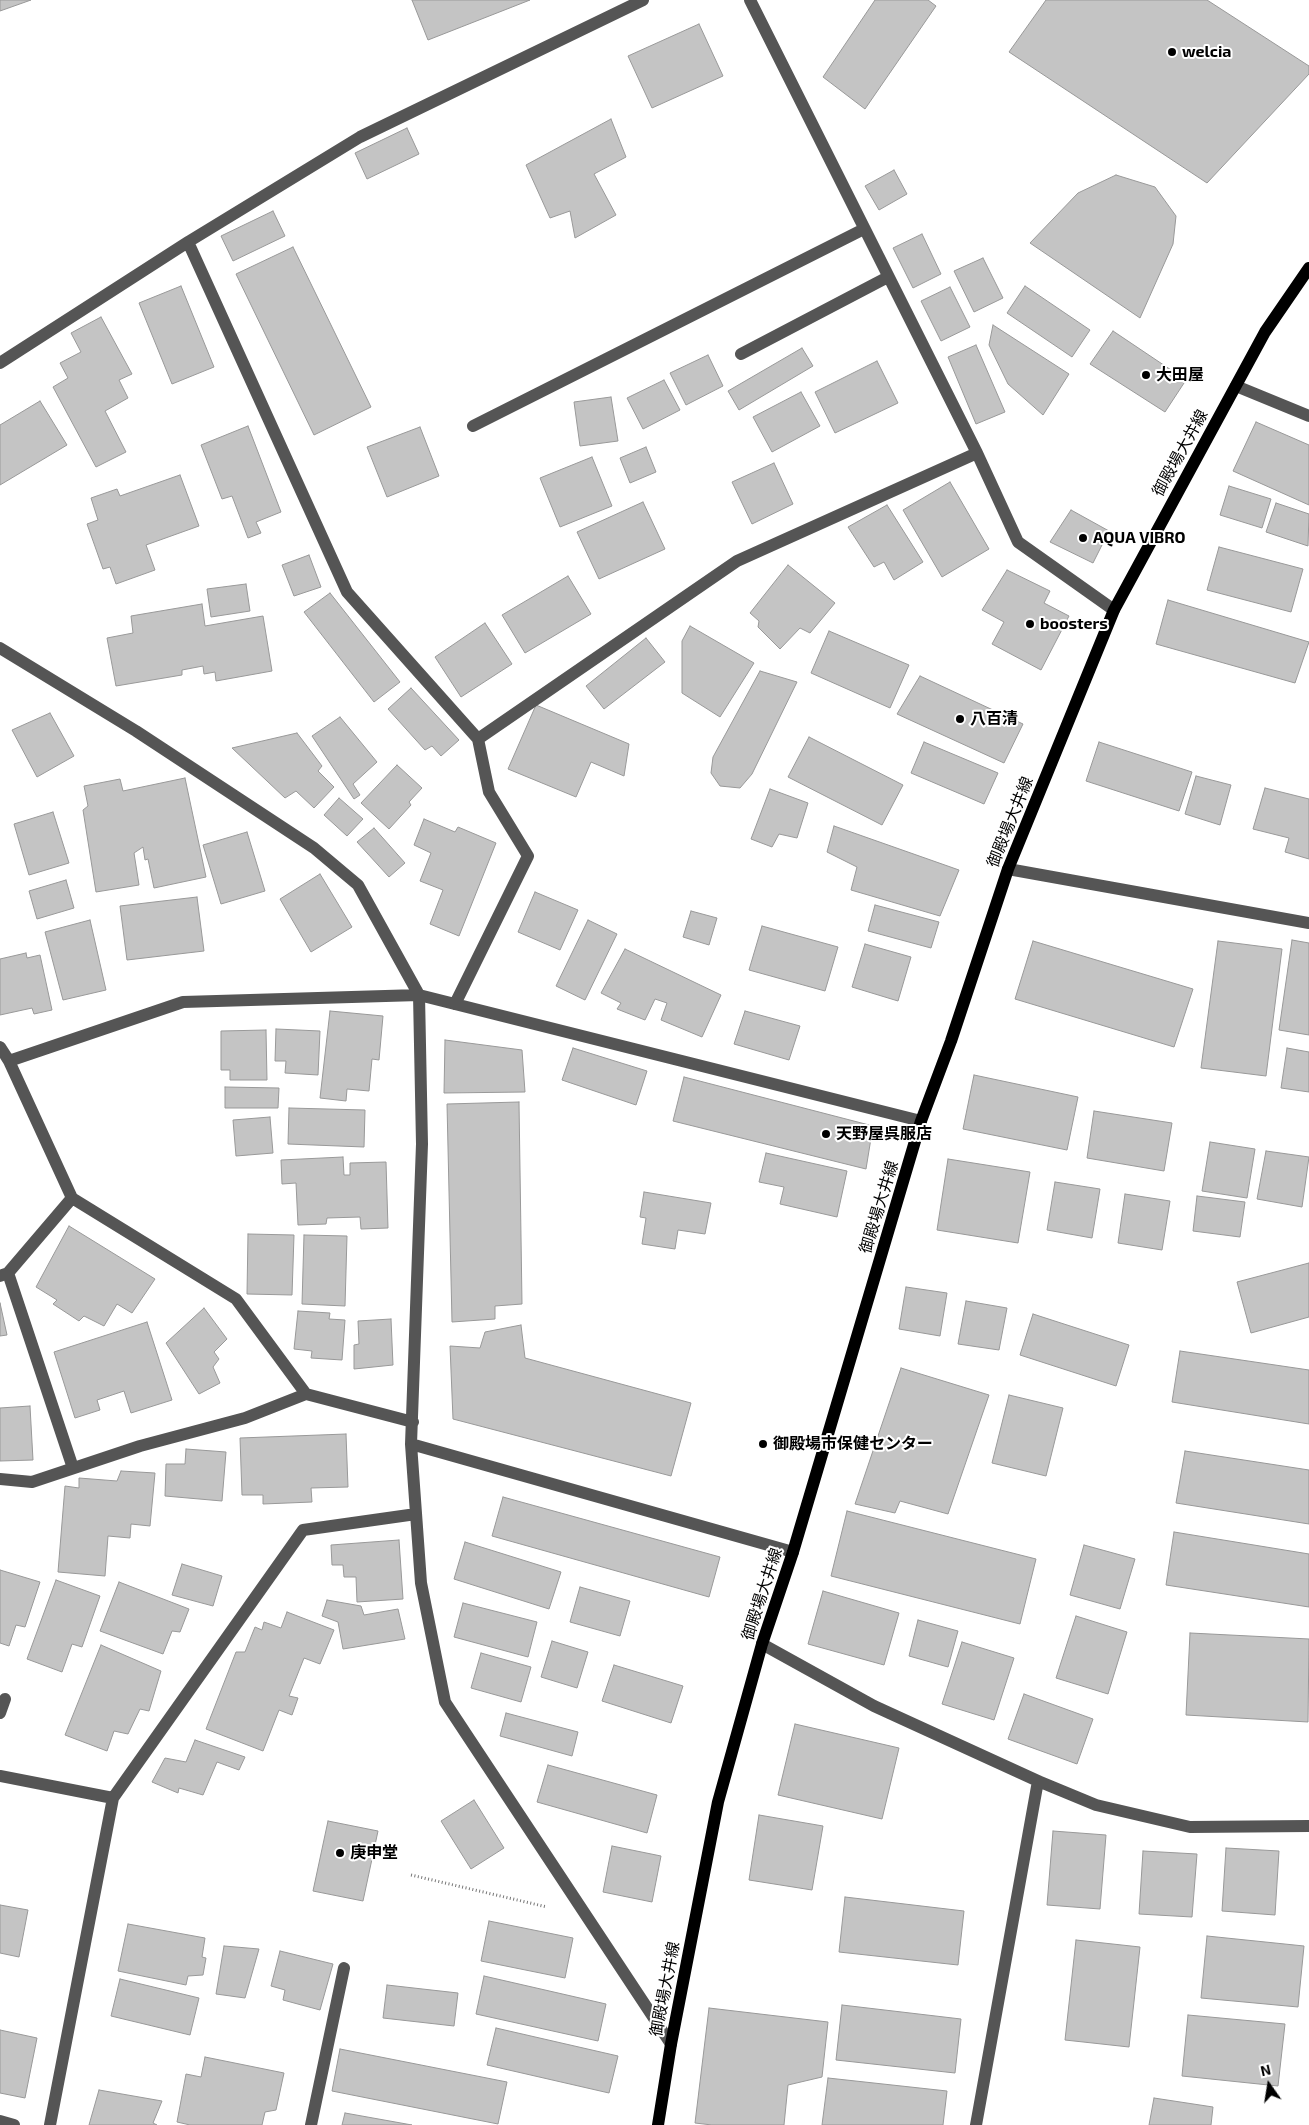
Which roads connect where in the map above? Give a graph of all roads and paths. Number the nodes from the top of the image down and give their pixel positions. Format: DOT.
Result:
graph roads {
  1 [pos="643,0"];
  2 [pos="750,0"];
  3 [pos="864,229"];
  4 [pos="188,242"];
  5 [pos="1309,268"];
  6 [pos="888,276"];
  7 [pos="741,354"];
  8 [pos="0,364"];
  9 [pos="1236,386"];
  10 [pos="1309,416"];
  11 [pos="473,426"];
  12 [pos="977,453"];
  13 [pos="1114,610"];
  14 [pos="0,648"];
  15 [pos="478,738"];
  16 [pos="1008,868"];
  17 [pos="1309,923"];
  18 [pos="419,994"];
  19 [pos="455,1004"];
  20 [pos="0,1047"];
  21 [pos="9,1061"];
  22 [pos="921,1121"];
  23 [pos="72,1198"];
  24 [pos="4,1274"];
  25 [pos="306,1394"];
  26 [pos="413,1422"];
  27 [pos="411,1444"];
  28 [pos="73,1468"];
  29 [pos="0,1479"];
  30 [pos="416,1514"];
  31 [pos="793,1552"];
  32 [pos="762,1644"];
  33 [pos="5,1699"];
  34 [pos="0,1713"];
  35 [pos="0,1776"];
  36 [pos="1038,1781"];
  37 [pos="113,1798"];
  38 [pos="1309,1826"];
  39 [pos="411,1875"];
  40 [pos="586,1916"];
  41 [pos="344,1968"];
  42 [pos="671,2044"];
  43 [pos="0,2121"];
  44 [pos="14,2125"];
  45 [pos="50,2125"];
  46 [pos="311,2125"];
  47 [pos="658,2125"];
  48 [pos="976,2125"];
  1 -- 4 [label="street"];
  2 -- 3 [label="street"];
  3 -- 6 [label="street"];
  3 -- 11 [label="street"];
  4 -- 8 [label="street"];
  4 -- 15 [label="street"];
  5 -- 9 [label="main road, 御殿場大井線"];
  6 -- 7 [label="street"];
  6 -- 12 [label="street"];
  9 -- 10 [label="street"];
  9 -- 13 [label="main road, 御殿場大井線"];
  12 -- 13 [label="street"];
  12 -- 15 [label="street"];
  13 -- 16 [label="main road, 御殿場大井線"];
  14 -- 18 [label="street"];
  15 -- 19 [label="street"];
  16 -- 17 [label="street"];
  16 -- 22 [label="main road, 御殿場大井線"];
  18 -- 19 [label="street"];
  18 -- 21 [label="street"];
  18 -- 26 [label="street"];
  19 -- 22 [label="street"];
  20 -- 21 [label="street"];
  21 -- 23 [label="street"];
  22 -- 31 [label="main road, 御殿場大井線"];
  23 -- 24 [label="street"];
  23 -- 25 [label="street"];
  24 -- 28 [label="street"];
  25 -- 26 [label="street"];
  25 -- 28 [label="street"];
  26 -- 27 [label="street"];
  27 -- 30 [label="street"];
  27 -- 31 [label="street"];
  28 -- 29 [label="street"];
  30 -- 37 [label="street"];
  30 -- 40 [label="street"];
  31 -- 32 [label="main road, 御殿場大井線"];
  32 -- 36 [label="street"];
  32 -- 42 [label="main road, 御殿場大井線"];
  33 -- 34 [label="street"];
  35 -- 37 [label="street"];
  36 -- 38 [label="street"];
  36 -- 48 [label="street"];
  37 -- 45 [label="street"];
  39 -- 40 [label="path"];
  40 -- 42 [label="street"];
  41 -- 46 [label="street"];
  42 -- 47 [label="main road, 御殿場大井線"];
  43 -- 44 [label="street"];
}
